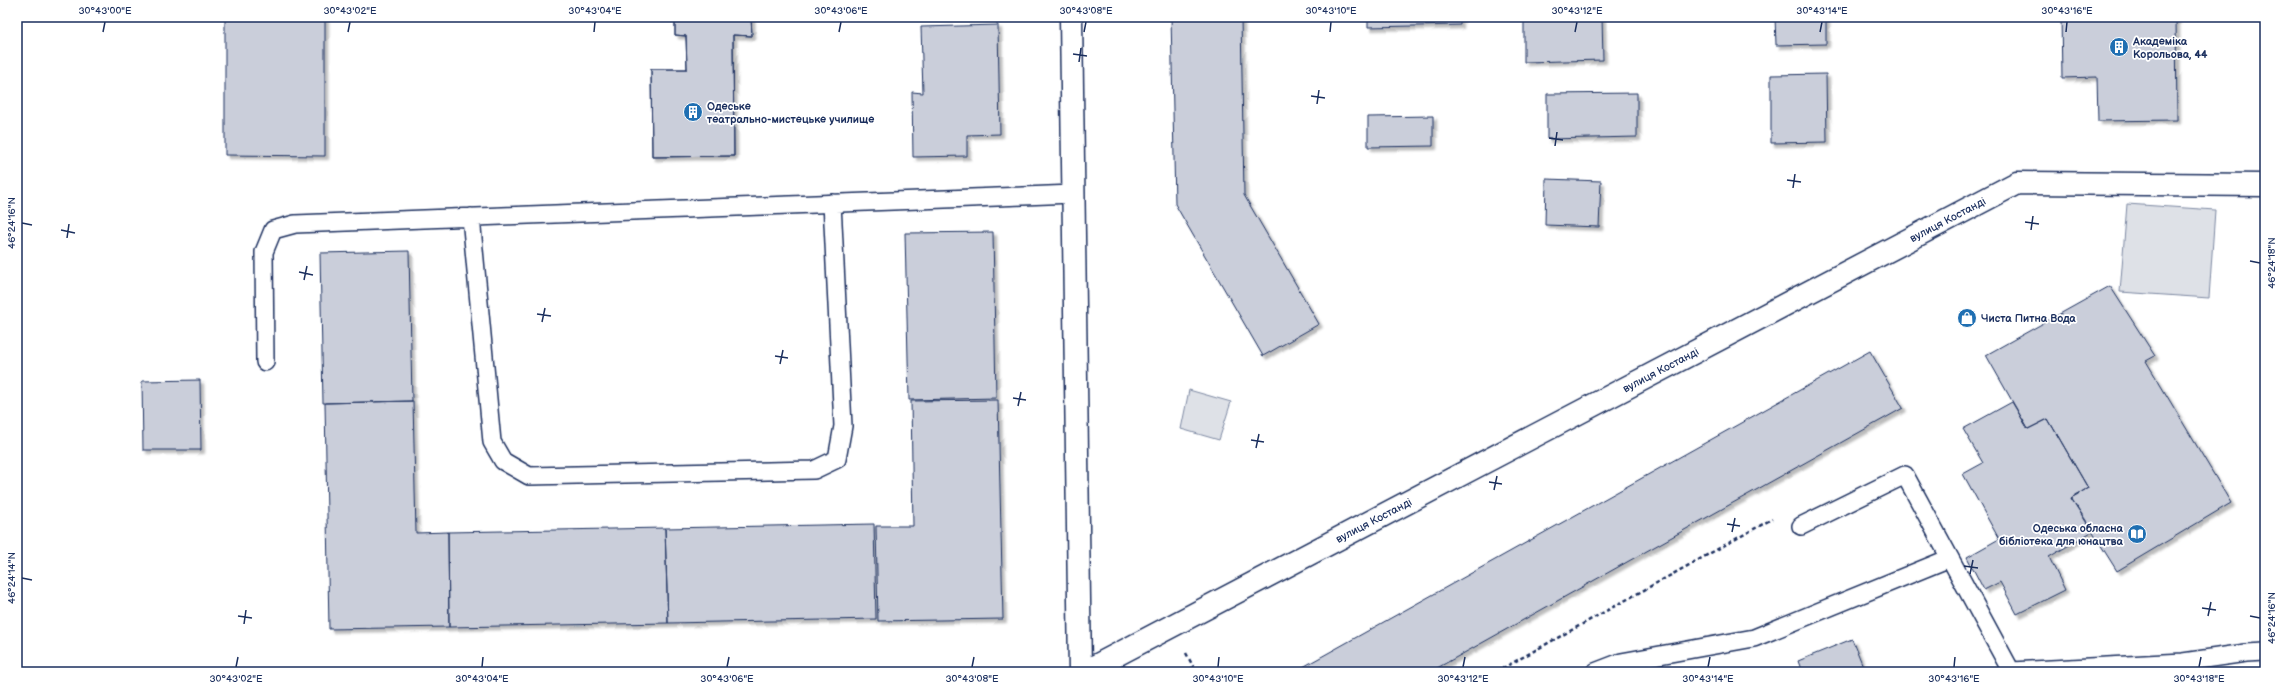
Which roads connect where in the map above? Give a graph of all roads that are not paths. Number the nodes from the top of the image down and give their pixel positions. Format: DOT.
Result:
graph roads {
  1 [pos="1070,17"];
  2 [pos="2265,185"];
  3 [pos="1073,194"];
  4 [pos="832,203"];
  5 [pos="471,217"];
  6 [pos="265,362"];
  7 [pos="1802,526"];
  8 [pos="1950,558"];
  9 [pos="2265,652"];
  10 [pos="2184,667"];
  11 [pos="1080,672"];
  12 [pos="1084,672"];
  13 [pos="1595,672"];
  1 -- 3 [label="street"];
  2 -- 12 [label="street, вулиця Костанді"];
  3 -- 4 [label="lane"];
  3 -- 11 [label="street"];
  4 -- 5 [label="lane"];
  4 -- 5 [label="lane"];
  5 -- 6 [label="lane"];
  7 -- 8 [label="lane"];
  8 -- 10 [label="lane"];
  8 -- 13 [label="lane"];
  9 -- 10 [label="lane"];
}
